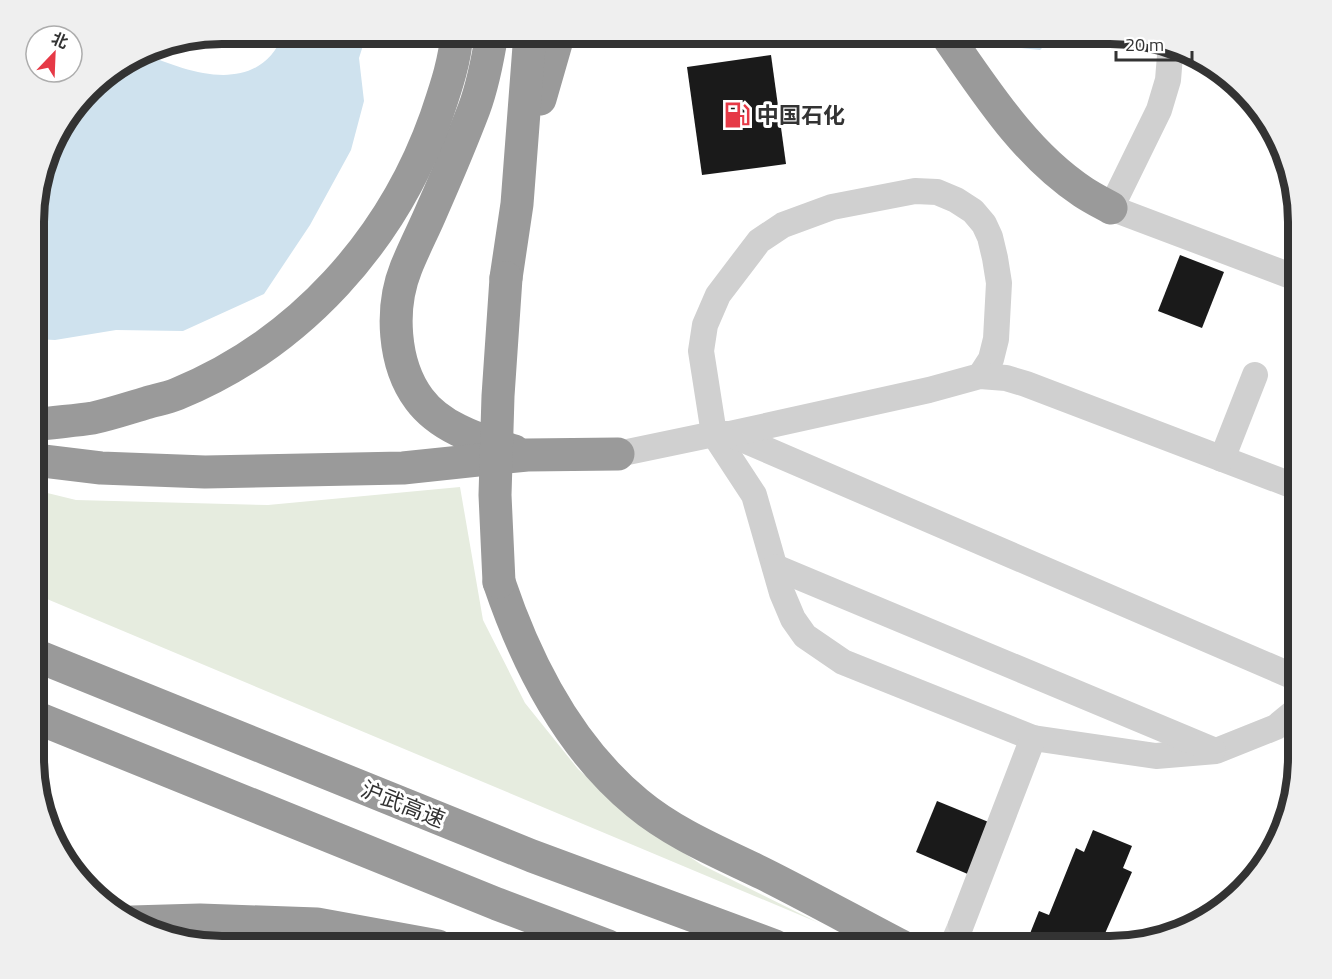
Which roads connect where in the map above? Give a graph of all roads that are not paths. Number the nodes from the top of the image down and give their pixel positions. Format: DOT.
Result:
graph roads {
  1 [pos="456,44"];
  2 [pos="490,44"];
  3 [pos="529,44"];
  4 [pos="556,44"];
  5 [pos="953,44"];
  6 [pos="1170,54"];
  7 [pos="517,204"];
  8 [pos="1111,208"];
  9 [pos="1288,275"];
  10 [pos="980,375"];
  11 [pos="1255,375"];
  12 [pos="44,424"];
  13 [pos="722,434"];
  14 [pos="618,454"];
  15 [pos="527,455"];
  16 [pos="1222,459"];
  17 [pos="44,461"];
  18 [pos="1288,484"];
  19 [pos="776,567"];
  20 [pos="44,659"];
  21 [pos="1288,674"];
  22 [pos="1288,717"];
  23 [pos="44,721"];
  24 [pos="1033,738"];
  25 [pos="1216,751"];
  26 [pos="200,920"];
  27 [pos="153,921"];
  28 [pos="961,925"];
  29 [pos="291,935"];
  30 [pos="378,935"];
  31 [pos="580,935"];
  32 [pos="747,936"];
  33 [pos="882,936"];
  1 -- 12 [label="highway"];
  2 -- 15 [label="highway"];
  3 -- 7 [label="highway"];
  4 -- 7 [label="highway"];
  5 -- 8 [label="highway"];
  6 -- 8 [label="lane"];
  7 -- 33 [label="highway, bridge"];
  8 -- 9 [label="lane"];
  10 -- 13 [label="lane"];
  10 -- 13 [label="lane"];
  10 -- 16 [label="lane"];
  11 -- 16 [label="lane"];
  13 -- 14 [label="lane"];
  13 -- 19 [label="lane"];
  13 -- 21 [label="lane"];
  14 -- 15 [label="highway"];
  15 -- 17 [label="highway"];
  16 -- 18 [label="lane"];
  19 -- 24 [label="lane"];
  19 -- 25 [label="lane"];
  20 -- 32 [label="highway, 沪武高速"];
  22 -- 25 [label="lane"];
  23 -- 31 [label="highway"];
  24 -- 25 [label="lane"];
  24 -- 28 [label="lane"];
  26 -- 27 [label="highway"];
  26 -- 29 [label="highway"];
  26 -- 30 [label="highway"];
}
